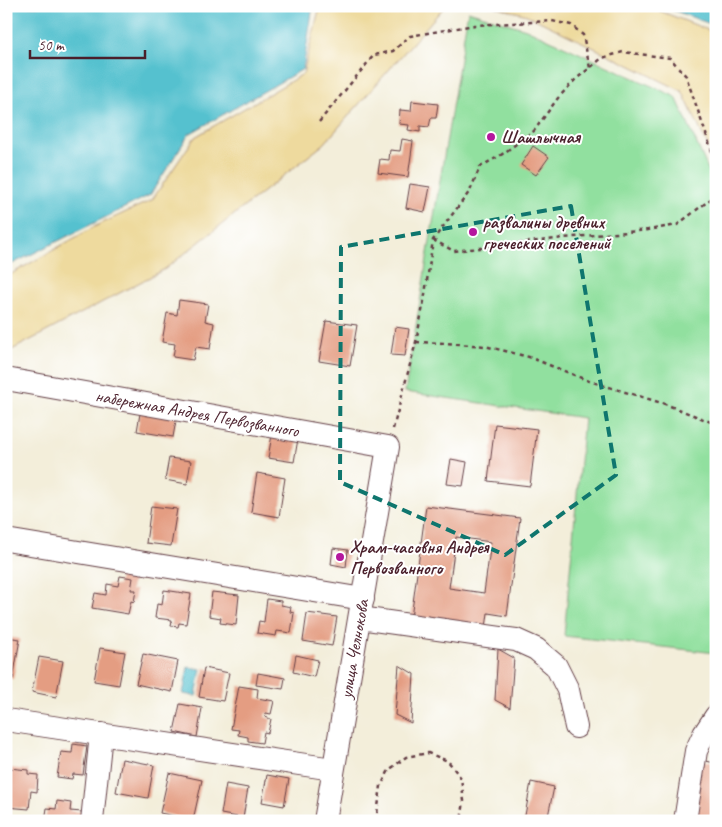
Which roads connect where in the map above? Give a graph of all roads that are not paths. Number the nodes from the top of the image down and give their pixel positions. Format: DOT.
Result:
graph roads {
  1 [pos="6,379"];
  2 [pos="388,447"];
  3 [pos="6,540"];
  4 [pos="361,608"];
  5 [pos="716,716"];
  6 [pos="6,720"];
  7 [pos="576,727"];
  8 [pos="101,734"];
  9 [pos="334,770"];
  10 [pos="92,821"];
  11 [pos="325,821"];
  12 [pos="685,821"];
  1 -- 2 [label="street, набережная Андрея Первозванного"];
  2 -- 4 [label="street, улица Челнокова"];
  3 -- 4 [label="street"];
  4 -- 7 [label="street"];
  4 -- 9 [label="street, улица Челнокова"];
  5 -- 12 [label="street"];
  6 -- 8 [label="street"];
  8 -- 9 [label="street"];
  8 -- 10 [label="street"];
  9 -- 11 [label="street, улица Челнокова"];
}
